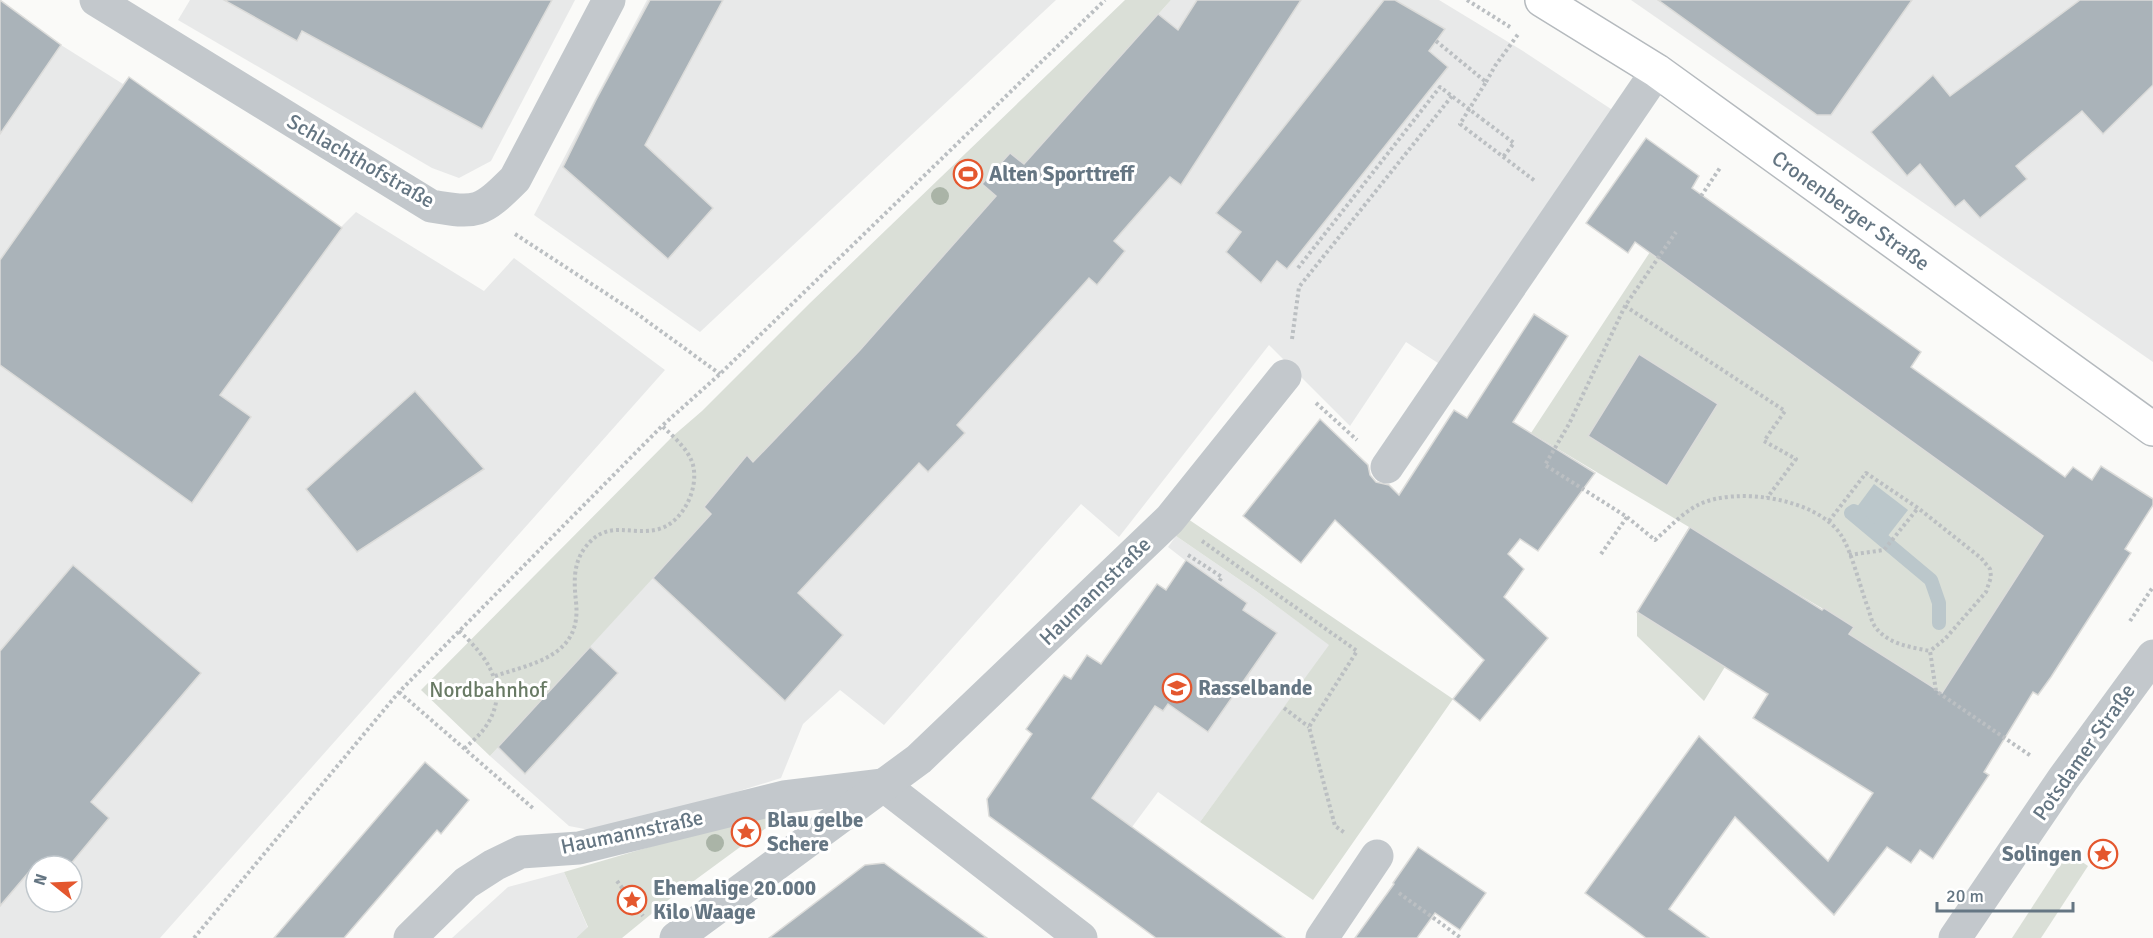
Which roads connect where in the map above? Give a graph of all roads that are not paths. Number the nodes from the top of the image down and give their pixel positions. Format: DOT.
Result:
graph roads {
  1 [pos="96,0"];
  2 [pos="609,0"];
  3 [pos="1542,0"];
  4 [pos="1657,71"];
  5 [pos="1285,376"];
  6 [pos="2153,429"];
  7 [pos="1387,467"];
  8 [pos="2153,656"];
  9 [pos="883,785"];
  10 [pos="1372,863"];
  11 [pos="662,930"];
  12 [pos="410,938"];
  13 [pos="1081,938"];
  14 [pos="1322,938"];
  15 [pos="1954,938"];
  1 -- 2 [label="street, Schlachthofstraße"];
  3 -- 4 [label="main road, Cronenberger Straße"];
  4 -- 6 [label="main road, Cronenberger Straße"];
  4 -- 7 [label="street"];
  5 -- 9 [label="street, Haumannstraße"];
  8 -- 15 [label="street, Potsdamer Straße"];
  9 -- 11 [label="street"];
  9 -- 12 [label="street, Haumannstraße"];
  9 -- 13 [label="street"];
  10 -- 14 [label="street"];
}
